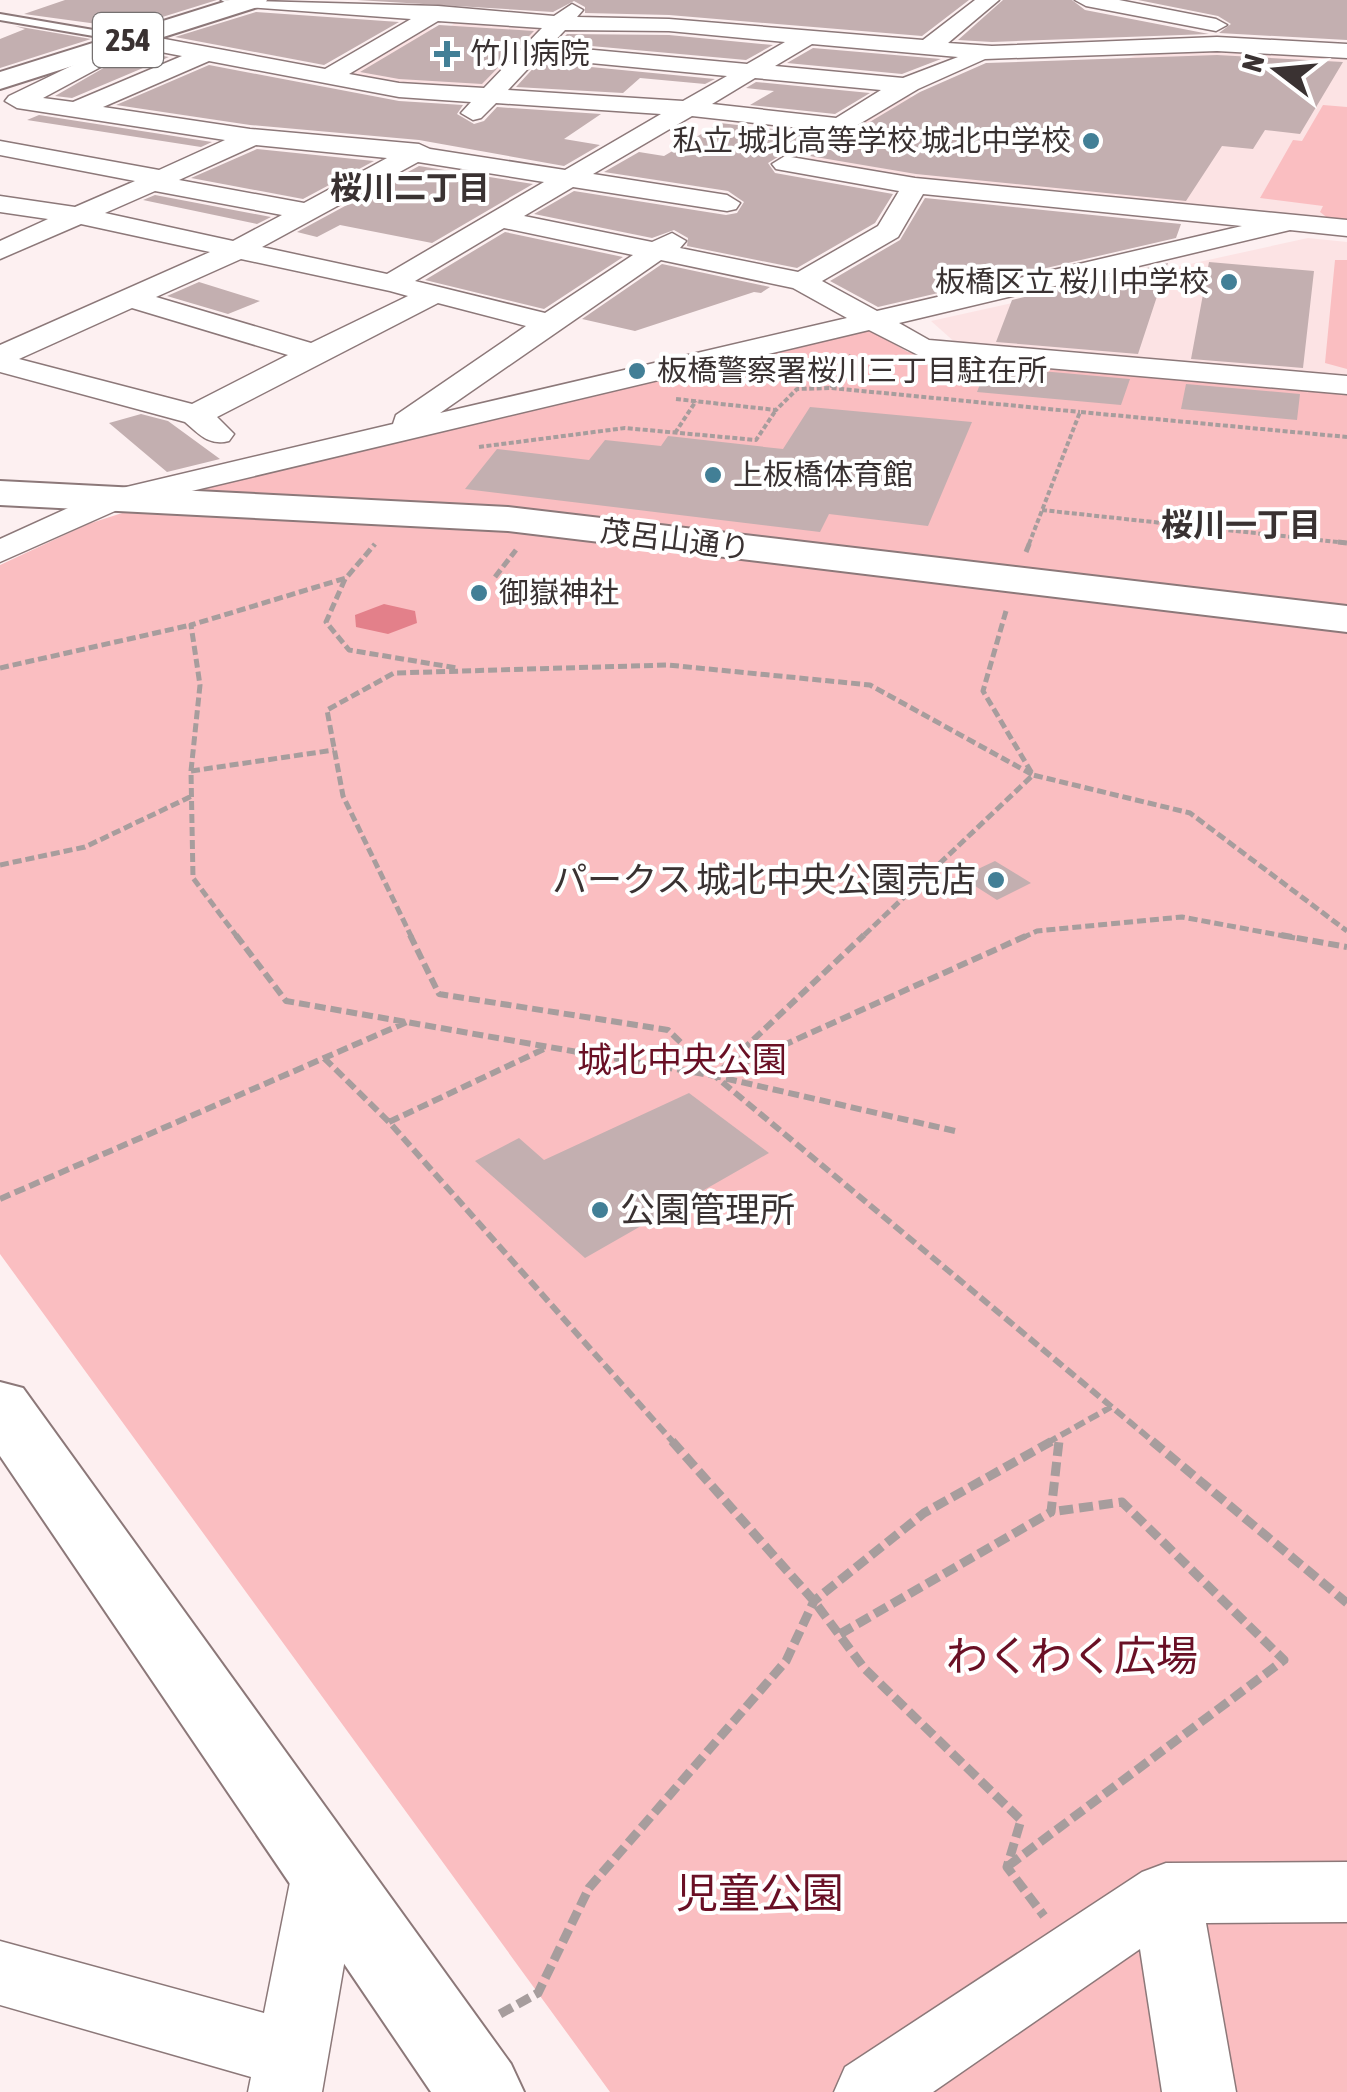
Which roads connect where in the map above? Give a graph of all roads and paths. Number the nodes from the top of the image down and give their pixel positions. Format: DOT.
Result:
graph roads {
  1 [pos="241,0"];
  2 [pos="458,0"];
  3 [pos="581,0"];
  4 [pos="687,0"];
  5 [pos="988,0"];
  6 [pos="1086,0"];
  7 [pos="1231,0"];
  8 [pos="338,8"];
  9 [pos="432,15"];
  10 [pos="0,17"];
  11 [pos="1199,22"];
  12 [pos="559,23"];
  13 [pos="807,23"];
  14 [pos="669,24"];
  15 [pos="310,26"];
  16 [pos="112,42"];
  17 [pos="278,43"];
  18 [pos="1165,45"];
  19 [pos="930,46"];
  20 [pos="532,50"];
  21 [pos="1347,51"];
  22 [pos="992,53"];
  23 [pos="204,55"];
  24 [pos="238,62"];
  25 [pos="752,70"];
  26 [pos="0,71"];
  27 [pos="902,84"];
  28 [pos="329,89"];
  29 [pos="6,97"];
  30 [pos="488,97"];
  31 [pos="688,108"];
  32 [pos="76,110"];
  33 [pos="300,115"];
  34 [pos="841,126"];
  35 [pos="252,137"];
  36 [pos="0,148"];
  37 [pos="413,154"];
  38 [pos="785,164"];
  39 [pos="569,178"];
  40 [pos="161,181"];
  41 [pos="915,186"];
  42 [pos="727,203"];
  43 [pos="0,204"];
  44 [pos="304,210"];
  45 [pos="80,216"];
  46 [pos="499,220"];
  47 [pos="1292,222"];
  48 [pos="1347,228"];
  49 [pos="0,251"];
  50 [pos="233,252"];
  51 [pos="656,252"];
  52 [pos="802,281"];
  53 [pos="391,283"];
  54 [pos="435,294"];
  55 [pos="129,298"];
  56 [pos="550,323"];
  57 [pos="863,332"];
  58 [pos="314,353"];
  59 [pos="0,360"];
  60 [pos="1347,385"];
  61 [pos="831,388"];
  62 [pos="667,398"];
  63 [pos="696,401"];
  64 [pos="776,410"];
  65 [pos="1080,412"];
  66 [pos="196,415"];
  67 [pos="392,432"];
  68 [pos="675,433"];
  69 [pos="1347,438"];
  70 [pos="467,448"];
  71 [pos="254,464"];
  72 [pos="0,493"];
  73 [pos="113,500"];
  74 [pos="1042,510"];
  75 [pos="402,513"];
  76 [pos="1347,544"];
  77 [pos="0,552"];
  78 [pos="346,578"];
  79 [pos="1014,582"];
  80 [pos="1347,619"];
  81 [pos="191,625"];
  82 [pos="0,668"];
  83 [pos="474,670"];
  84 [pos="334,750"];
  85 [pos="191,772"];
  86 [pos="1033,775"];
  87 [pos="192,796"];
  88 [pos="0,865"];
  89 [pos="1347,931"];
  90 [pos="1347,947"];
  91 [pos="407,1022"];
  92 [pos="549,1047"];
  93 [pos="324,1058"];
  94 [pos="715,1076"];
  95 [pos="389,1122"];
  96 [pos="955,1131"];
  97 [pos="0,1198"];
  98 [pos="1111,1406"];
  99 [pos="1059,1439"];
  100 [pos="12,1441"];
  101 [pos="1050,1512"];
  102 [pos="814,1601"];
  103 [pos="1347,1603"];
  104 [pos="840,1634"];
  105 [pos="1007,1867"];
  106 [pos="326,1872"];
  107 [pos="1347,1892"];
  108 [pos="1166,1894"];
  109 [pos="1074,1955"];
  110 [pos="0,1974"];
  111 [pos="482,2057"];
  112 [pos="289,2073"];
  113 [pos="870,2092"];
  114 [pos="1199,2092"];
  1 -- 8 [label="street"];
  1 -- 16 [label="main road, 254"];
  2 -- 9 [label="street"];
  3 -- 12 [label="street"];
  4 -- 14 [label="street"];
  5 -- 19 [label="street"];
  6 -- 11 [label="street"];
  7 -- 11 [label="street"];
  8 -- 9 [label="street"];
  8 -- 15 [label="street"];
  9 -- 12 [label="street"];
  9 -- 28 [label="street"];
  10 -- 16 [label="lane"];
  11 -- 18 [label="street"];
  11 -- 21 [label="street"];
  12 -- 14 [label="street"];
  12 -- 20 [label="street"];
  13 -- 14 [label="street"];
  13 -- 19 [label="street"];
  13 -- 25 [label="street"];
  16 -- 23 [label="street"];
  16 -- 26 [label="main road, 254"];
  16 -- 29 [label="main road, 254"];
  17 -- 24 [label="street"];
  18 -- 21 [label="street"];
  18 -- 22 [label="street"];
  19 -- 22 [label="street"];
  20 -- 25 [label="street"];
  20 -- 30 [label="street"];
  22 -- 27 [label="street"];
  23 -- 24 [label="street"];
  23 -- 32 [label="street"];
  24 -- 28 [label="street"];
  25 -- 27 [label="street"];
  25 -- 31 [label="street"];
  27 -- 34 [label="street"];
  28 -- 30 [label="street"];
  29 -- 32 [label="street"];
  30 -- 31 [label="street"];
  30 -- 37 [label="street"];
  31 -- 34 [label="street"];
  31 -- 39 [label="street"];
  32 -- 35 [label="street"];
  33 -- 35 [label="street"];
  34 -- 38 [label="street"];
  35 -- 37 [label="street"];
  35 -- 40 [label="street"];
  36 -- 40 [label="street"];
  37 -- 39 [label="street"];
  37 -- 44 [label="street"];
  38 -- 41 [label="street"];
  38 -- 42 [label="street"];
  39 -- 42 [label="street"];
  39 -- 46 [label="street"];
  40 -- 44 [label="street"];
  40 -- 45 [label="street"];
  41 -- 47 [label="street"];
  41 -- 52 [label="street"];
  42 -- 51 [label="street"];
  43 -- 45 [label="street"];
  44 -- 50 [label="street"];
  45 -- 49 [label="street"];
  45 -- 50 [label="street"];
  46 -- 51 [label="street"];
  46 -- 53 [label="street"];
  47 -- 48 [label="street"];
  47 -- 57 [label="street"];
  50 -- 53 [label="street"];
  50 -- 55 [label="street"];
  51 -- 52 [label="street"];
  51 -- 56 [label="street"];
  52 -- 57 [label="street"];
  53 -- 54 [label="street"];
  54 -- 56 [label="street"];
  54 -- 58 [label="street"];
  55 -- 58 [label="street"];
  55 -- 59 [label="street"];
  56 -- 67 [label="street"];
  57 -- 60 [label="street"];
  57 -- 61 [label="path"];
  57 -- 67 [label="street"];
  58 -- 66 [label="street"];
  59 -- 66 [label="street"];
  61 -- 64 [label="path"];
  61 -- 65 [label="path"];
  62 -- 63 [label="path"];
  63 -- 64 [label="path"];
  63 -- 68 [label="path"];
  64 -- 68 [label="path"];
  65 -- 69 [label="path"];
  65 -- 74 [label="path"];
  66 -- 71 [label="street"];
  67 -- 71 [label="street"];
  68 -- 70 [label="path"];
  71 -- 73 [label="street"];
  72 -- 73 [label="main road, 茂呂山通り"];
  73 -- 75 [label="main road, 茂呂山通り"];
  73 -- 77 [label="street"];
  74 -- 76 [label="path"];
  74 -- 79 [label="path"];
  75 -- 78 [label="path"];
  75 -- 79 [label="main road, 茂呂山通り"];
  78 -- 81 [label="path"];
  78 -- 83 [label="path"];
  79 -- 80 [label="main road, 茂呂山通り"];
  79 -- 86 [label="path"];
  81 -- 82 [label="path"];
  81 -- 85 [label="path"];
  83 -- 84 [label="path"];
  83 -- 86 [label="path"];
  84 -- 85 [label="path"];
  84 -- 94 [label="path"];
  85 -- 87 [label="path"];
  86 -- 89 [label="path"];
  86 -- 94 [label="path"];
  87 -- 88 [label="path"];
  87 -- 91 [label="path"];
  90 -- 94 [label="path"];
  91 -- 92 [label="path"];
  91 -- 93 [label="path"];
  92 -- 94 [label="path"];
  92 -- 95 [label="path"];
  93 -- 95 [label="path"];
  93 -- 97 [label="path"];
  94 -- 96 [label="path"];
  94 -- 98 [label="path"];
  95 -- 102 [label="path"];
  98 -- 99 [label="path"];
  98 -- 103 [label="path"];
  99 -- 101 [label="path"];
  99 -- 102 [label="path"];
  100 -- 106 [label="main road"];
  101 -- 104 [label="path"];
  101 -- 105 [label="path"];
  102 -- 104 [label="path"];
  102 -- 111 [label="path"];
  104 -- 105 [label="path"];
  105 -- 109 [label="path"];
  106 -- 111 [label="main road"];
  106 -- 112 [label="street"];
  107 -- 108 [label="street"];
  108 -- 109 [label="street"];
  108 -- 114 [label="street"];
  109 -- 113 [label="street"];
  110 -- 112 [label="street"];
}
